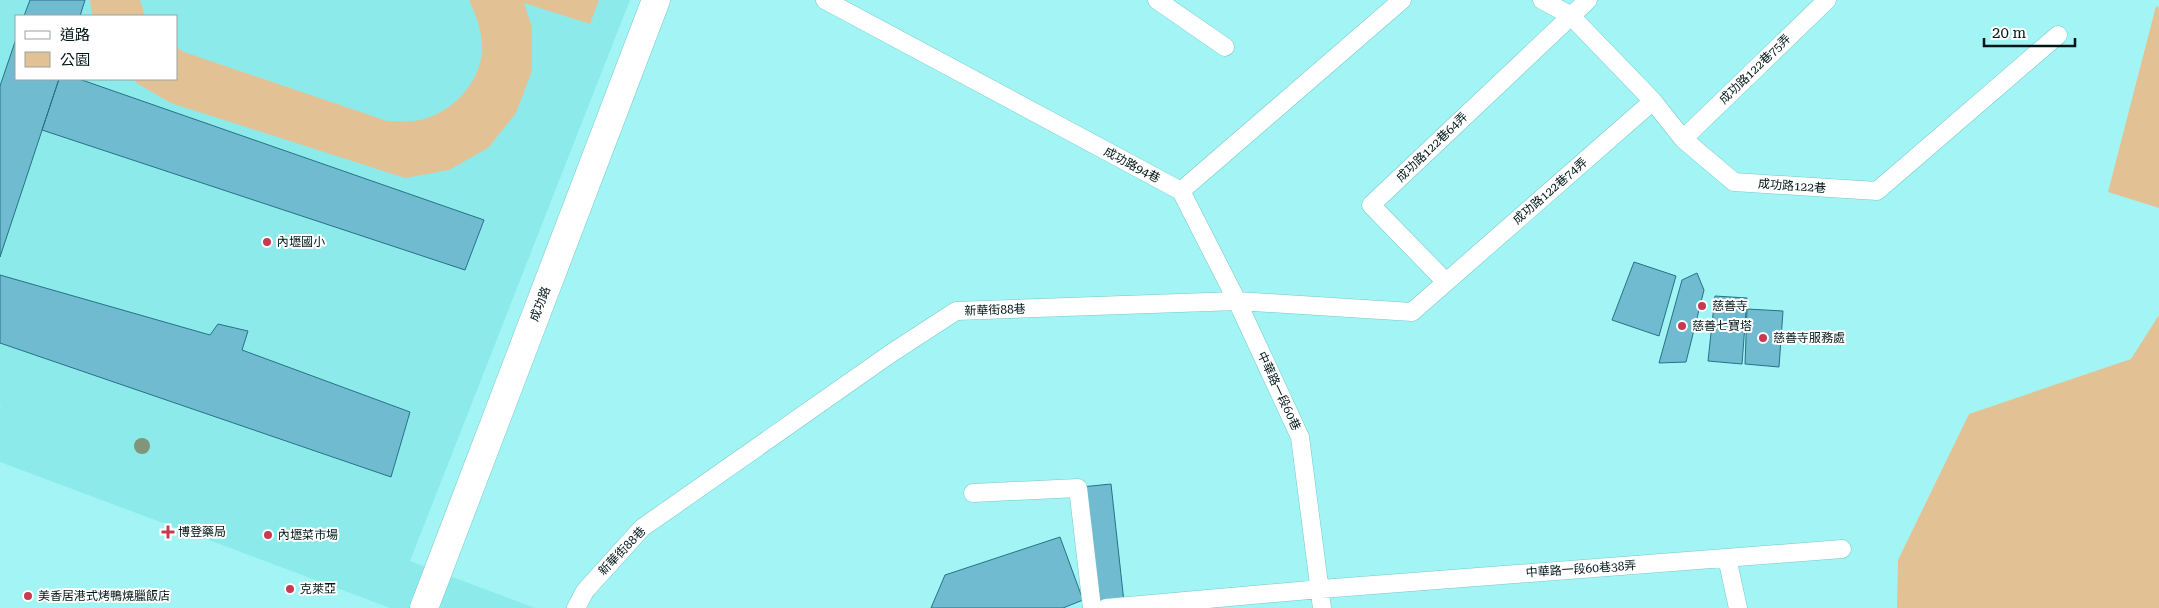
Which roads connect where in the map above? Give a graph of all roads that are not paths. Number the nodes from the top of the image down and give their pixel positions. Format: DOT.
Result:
graph roads {
  1 [pos="656,0"];
  2 [pos="825,0"];
  3 [pos="1157,0"];
  4 [pos="1402,0"];
  5 [pos="1542,0"];
  6 [pos="1588,0"];
  7 [pos="1826,0"];
  8 [pos="1570,15"];
  9 [pos="2058,35"];
  10 [pos="1225,47"];
  11 [pos="1653,101"];
  12 [pos="1684,139"];
  13 [pos="1181,192"];
  14 [pos="1446,282"];
  15 [pos="1238,301"];
  16 [pos="973,493"];
  17 [pos="1842,549"];
  18 [pos="1727,558"];
  19 [pos="1321,589"];
  20 [pos="424,608"];
  21 [pos="576,608"];
  22 [pos="1092,608"];
  23 [pos="1106,608"];
  24 [pos="1322,608"];
  25 [pos="1738,608"];
  1 -- 20 [label="street, 成功路"];
  2 -- 13 [label="lane, 成功路94巷"];
  3 -- 10 [label="lane"];
  4 -- 13 [label="lane"];
  5 -- 8 [label="lane, 成功路122巷"];
  6 -- 8 [label="lane"];
  7 -- 12 [label="lane, 成功路122巷75弄"];
  8 -- 11 [label="lane, 成功路122巷"];
  8 -- 14 [label="lane, 成功路122巷64弄"];
  9 -- 12 [label="lane, 成功路122巷"];
  11 -- 12 [label="lane, 成功路122巷"];
  11 -- 14 [label="lane, 成功路122巷74弄"];
  13 -- 15 [label="lane, 中華路一段60巷"];
  14 -- 15 [label="lane, 新華街88巷"];
  15 -- 19 [label="lane, 中華路一段60巷"];
  15 -- 21 [label="lane, 新華街88巷"];
  16 -- 22 [label="lane"];
  17 -- 18 [label="lane, 中華路一段60巷38弄"];
  18 -- 19 [label="lane, 中華路一段60巷38弄"];
  18 -- 25 [label="lane"];
  19 -- 23 [label="lane, 中華路一段60巷38弄"];
  19 -- 24 [label="lane, 中華路一段60巷"];
}
